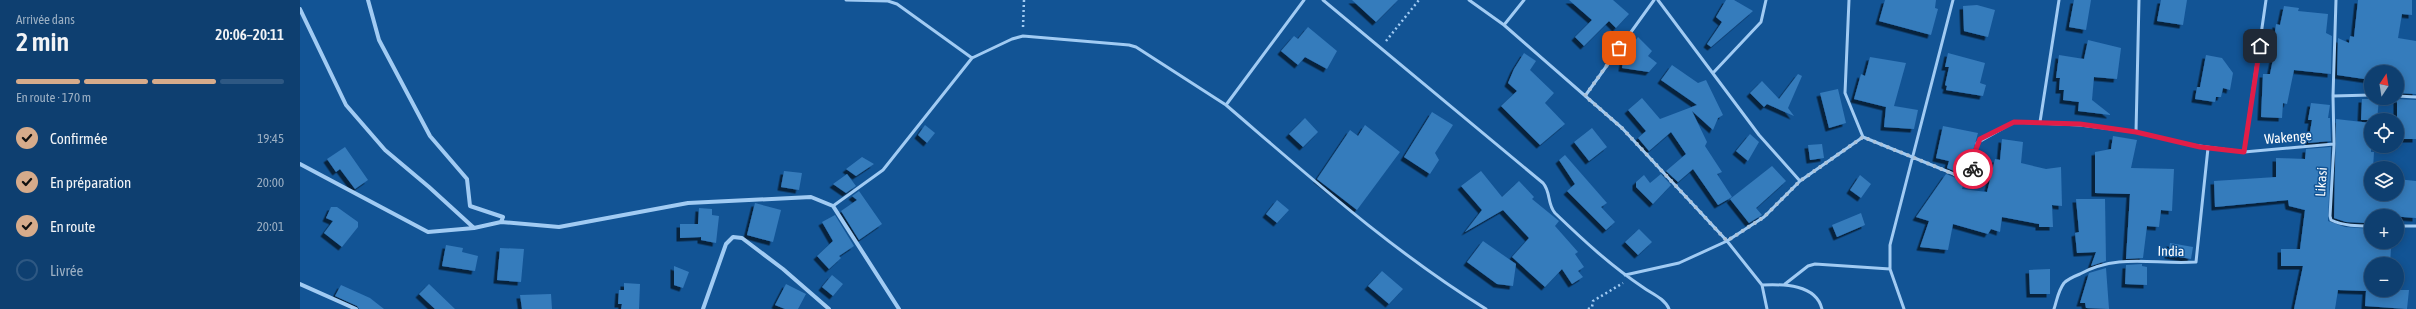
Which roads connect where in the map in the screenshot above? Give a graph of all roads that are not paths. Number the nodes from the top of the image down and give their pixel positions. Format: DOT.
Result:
graph roads {
  1 [pos="368,0"];
  2 [pos="846,0"];
  3 [pos="1304,0"];
  4 [pos="1323,0"];
  5 [pos="1469,0"];
  6 [pos="1524,0"];
  7 [pos="1654,0"];
  8 [pos="1658,0"];
  9 [pos="1766,0"];
  10 [pos="1849,0"];
  11 [pos="1953,0"];
  12 [pos="2059,0"];
  13 [pos="2139,0"];
  14 [pos="2266,0"];
  15 [pos="2336,0"];
  16 [pos="300,9"];
  17 [pos="1504,25"];
  18 [pos="972,58"];
  19 [pos="1713,73"];
  20 [pos="2364,95"];
  21 [pos="1585,96"];
  22 [pos="2333,96"];
  23 [pos="2404,96"];
  24 [pos="2416,97"];
  25 [pos="1226,105"];
  26 [pos="2040,122"];
  27 [pos="2136,132"];
  28 [pos="1863,137"];
  29 [pos="2334,144"];
  30 [pos="2208,148"];
  31 [pos="2244,152"];
  32 [pos="1914,156"];
  33 [pos="300,164"];
  34 [pos="1800,181"];
  35 [pos="833,206"];
  36 [pos="501,222"];
  37 [pos="2364,226"];
  38 [pos="2404,226"];
  39 [pos="2416,226"];
  40 [pos="474,228"];
  41 [pos="1727,241"];
  42 [pos="1890,269"];
  43 [pos="1625,275"];
  44 [pos="300,284"];
  45 [pos="1785,284"];
  46 [pos="1762,285"];
  47 [pos="356,309"];
  48 [pos="703,309"];
  49 [pos="829,309"];
  50 [pos="899,309"];
  51 [pos="1486,309"];
  52 [pos="1670,309"];
  53 [pos="1767,309"];
  54 [pos="1822,309"];
  55 [pos="1904,309"];
  56 [pos="2054,309"];
  1 -- 36 [label="street"];
  2 -- 18 [label="lane"];
  3 -- 25 [label="lane"];
  4 -- 43 [label="lane"];
  5 -- 17 [label="lane"];
  6 -- 17 [label="lane"];
  7 -- 21 [label="lane"];
  8 -- 19 [label="lane"];
  9 -- 19 [label="lane"];
  10 -- 28 [label="lane"];
  11 -- 32 [label="lane"];
  12 -- 26 [label="lane"];
  13 -- 27 [label="lane"];
  14 -- 31 [label="lane, Wakenge"];
  15 -- 22 [label="lane, Likasi"];
  16 -- 40 [label="street"];
  17 -- 21 [label="lane"];
  18 -- 25 [label="lane"];
  18 -- 35 [label="lane"];
  19 -- 34 [label="lane"];
  20 -- 22 [label="lane"];
  21 -- 41 [label="lane"];
  22 -- 29 [label="lane, Likasi"];
  23 -- 24 [label="lane"];
  25 -- 51 [label="lane"];
  26 -- 27 [label="lane, Wakenge"];
  26 -- 32 [label="lane, Wakenge"];
  27 -- 30 [label="lane, Wakenge"];
  28 -- 32 [label="lane"];
  28 -- 34 [label="lane"];
  29 -- 31 [label="lane, Wakenge"];
  29 -- 37 [label="lane, Likasi"];
  30 -- 31 [label="lane, Wakenge"];
  30 -- 56 [label="lane, India"];
  32 -- 42 [label="lane"];
  33 -- 40 [label="street"];
  34 -- 41 [label="lane"];
  35 -- 36 [label="street"];
  35 -- 50 [label="street"];
  36 -- 40 [label="street"];
  38 -- 39 [label="lane"];
  41 -- 43 [label="lane"];
  41 -- 46 [label="lane"];
  42 -- 45 [label="lane"];
  42 -- 55 [label="lane"];
  43 -- 52 [label="lane"];
  44 -- 47 [label="street"];
  45 -- 46 [label="lane"];
  45 -- 54 [label="lane"];
  46 -- 53 [label="lane"];
  48 -- 49 [label="street"];
}
